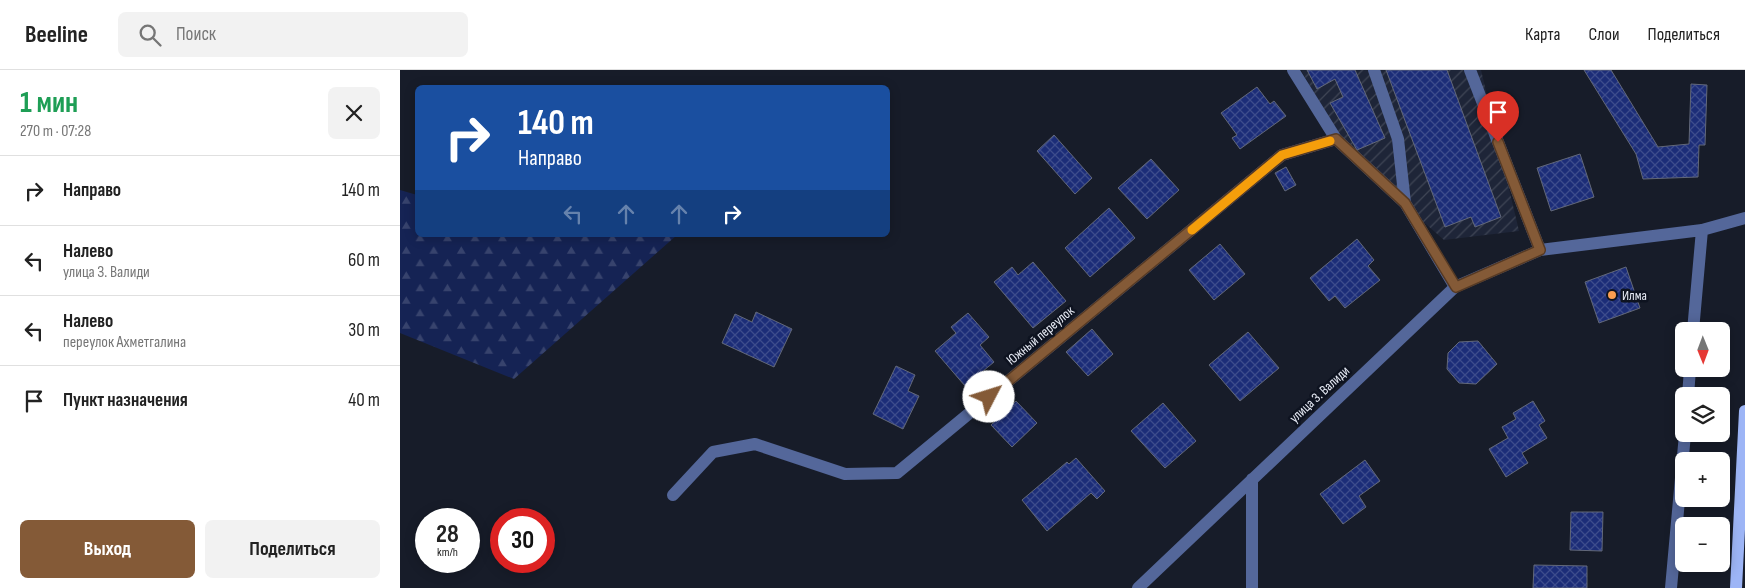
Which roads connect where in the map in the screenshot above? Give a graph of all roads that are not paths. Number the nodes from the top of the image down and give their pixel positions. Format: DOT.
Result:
graph roads {
  1 [pos="1293,70"];
  2 [pos="1374,70"];
  3 [pos="1470,70"];
  4 [pos="1336,139"];
  5 [pos="1405,203"];
  6 [pos="1745,218"];
  7 [pos="1702,230"];
  8 [pos="1540,250"];
  9 [pos="1456,287"];
  10 [pos="1694,322"];
  11 [pos="1745,412"];
  12 [pos="1683,442"];
  13 [pos="1252,478"];
  14 [pos="673,495"];
  15 [pos="1138,588"];
  16 [pos="1252,588"];
  17 [pos="1671,588"];
  18 [pos="1736,588"];
  1 -- 4 [label="street"];
  2 -- 5 [label="street"];
  3 -- 8 [label="street"];
  4 -- 5 [label="street"];
  4 -- 14 [label="street, Южный переулок"];
  5 -- 9 [label="street"];
  6 -- 7 [label="street, улица З. Валиди"];
  7 -- 8 [label="street, улица З. Валиди"];
  7 -- 10 [label="street"];
  8 -- 9 [label="street, улица З. Валиди"];
  9 -- 13 [label="street, улица З. Валиди"];
  11 -- 18 [label="main road"];
  12 -- 17 [label="street"];
  13 -- 15 [label="street, улица З. Валиди"];
  13 -- 16 [label="street"];
}
